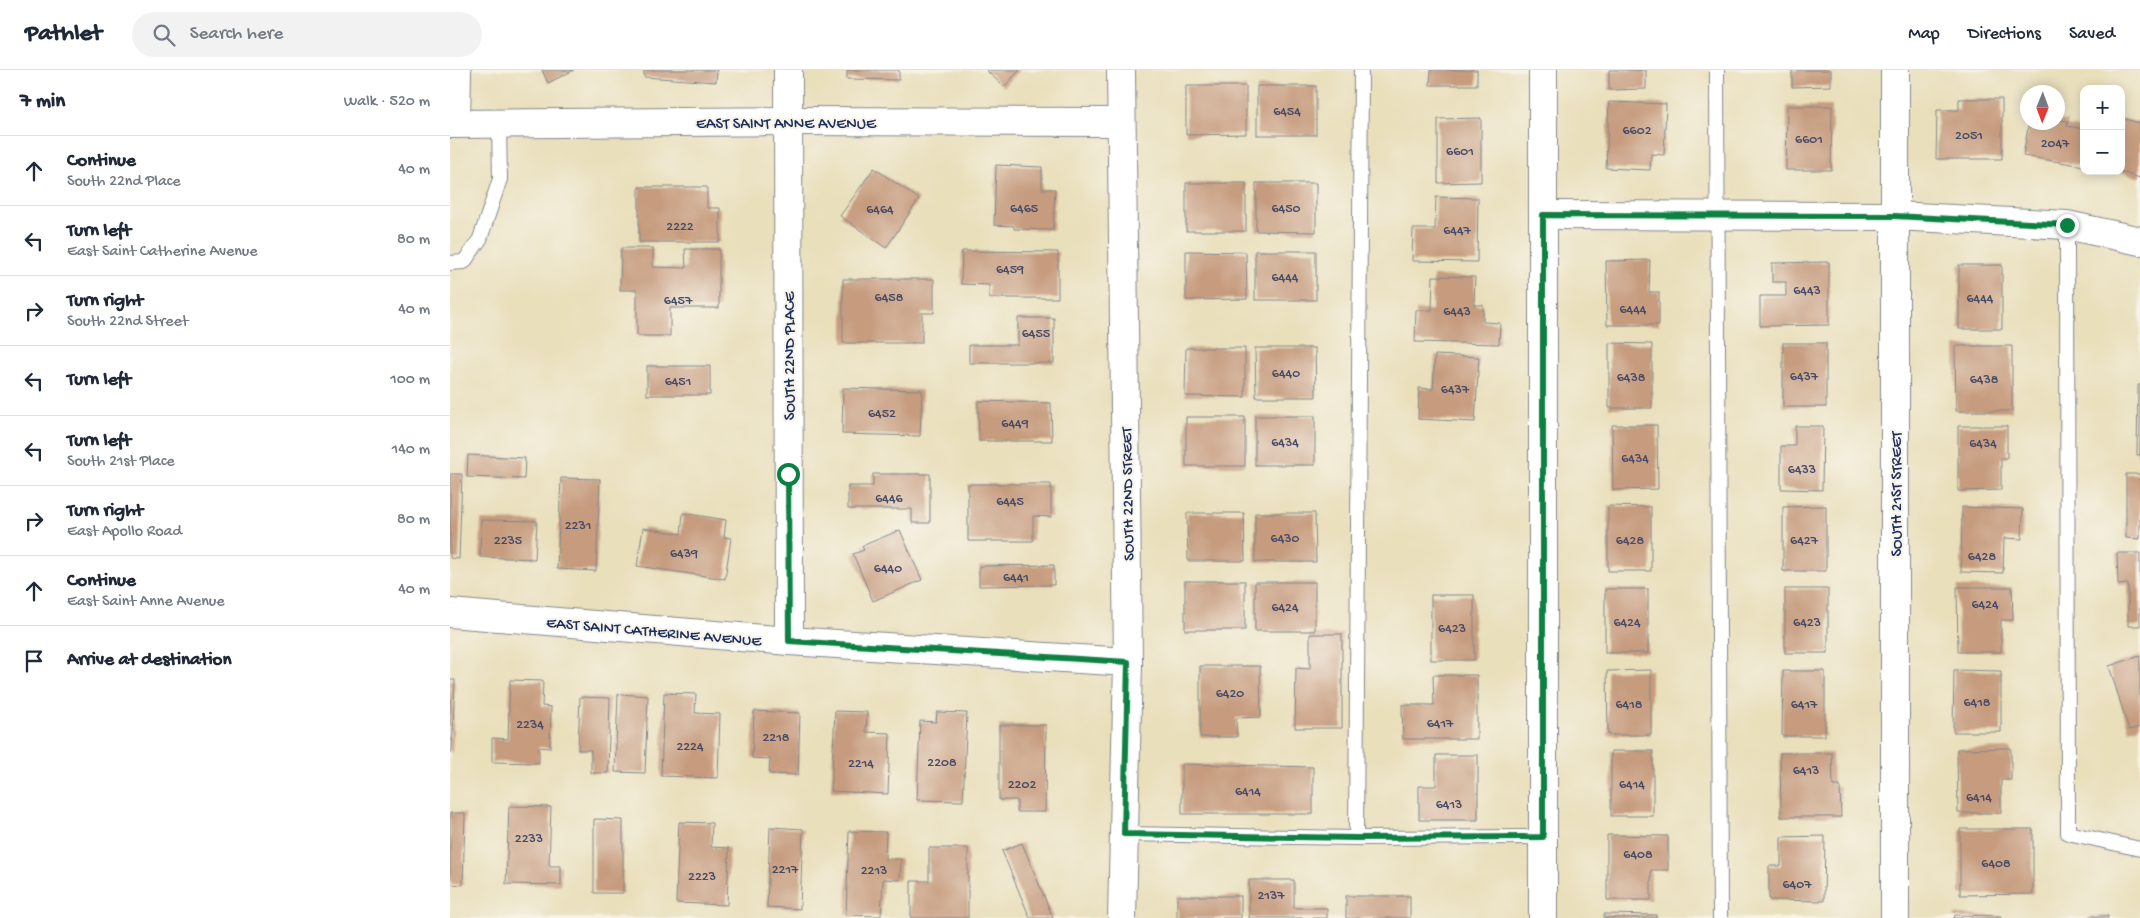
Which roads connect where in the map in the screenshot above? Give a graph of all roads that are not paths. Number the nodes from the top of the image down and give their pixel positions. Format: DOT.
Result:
graph roads {
  1 [pos="457,70"];
  2 [pos="788,70"];
  3 [pos="1121,70"];
  4 [pos="1361,70"];
  5 [pos="1543,70"];
  6 [pos="1717,70"];
  7 [pos="1895,70"];
  8 [pos="789,121"];
  9 [pos="1121,122"];
  10 [pos="453,124"];
  11 [pos="499,124"];
  12 [pos="1543,215"];
  13 [pos="1716,215"];
  14 [pos="1894,216"];
  15 [pos="2067,225"];
  16 [pos="2140,241"];
  17 [pos="450,263"];
  18 [pos="450,613"];
  19 [pos="789,641"];
  20 [pos="1128,662"];
  21 [pos="1124,834"];
  22 [pos="1543,837"];
  23 [pos="1356,838"];
  24 [pos="2140,849"];
  25 [pos="1122,918"];
  26 [pos="1543,918"];
  27 [pos="1720,918"];
  28 [pos="1895,918"];
  1 -- 10 [label="street"];
  2 -- 8 [label="street, SOUTH 22ND PLACE"];
  3 -- 9 [label="street, SOUTH 22ND STREET"];
  4 -- 23 [label="lane"];
  5 -- 12 [label="street"];
  6 -- 13 [label="lane"];
  7 -- 14 [label="street, SOUTH 21ST STREET"];
  8 -- 9 [label="street, EAST SAINT ANNE AVENUE"];
  8 -- 11 [label="street, EAST SAINT ANNE AVENUE"];
  8 -- 19 [label="street, SOUTH 22ND PLACE"];
  9 -- 20 [label="street, SOUTH 22ND STREET"];
  10 -- 11 [label="street, EAST SAINT ANNE AVENUE"];
  11 -- 17 [label="lane"];
  12 -- 13 [label="street"];
  12 -- 22 [label="street"];
  13 -- 14 [label="street"];
  13 -- 27 [label="lane"];
  14 -- 15 [label="street"];
  14 -- 28 [label="street, SOUTH 21ST STREET"];
  15 -- 16 [label="street"];
  15 -- 24 [label="lane"];
  18 -- 19 [label="street, EAST SAINT CATHERINE AVENUE"];
  19 -- 20 [label="street, EAST SAINT CATHERINE AVENUE"];
  20 -- 21 [label="street, SOUTH 22ND STREET"];
  21 -- 23 [label="lane"];
  21 -- 25 [label="street, SOUTH 22ND STREET"];
  22 -- 23 [label="lane"];
  22 -- 26 [label="street"];
}
